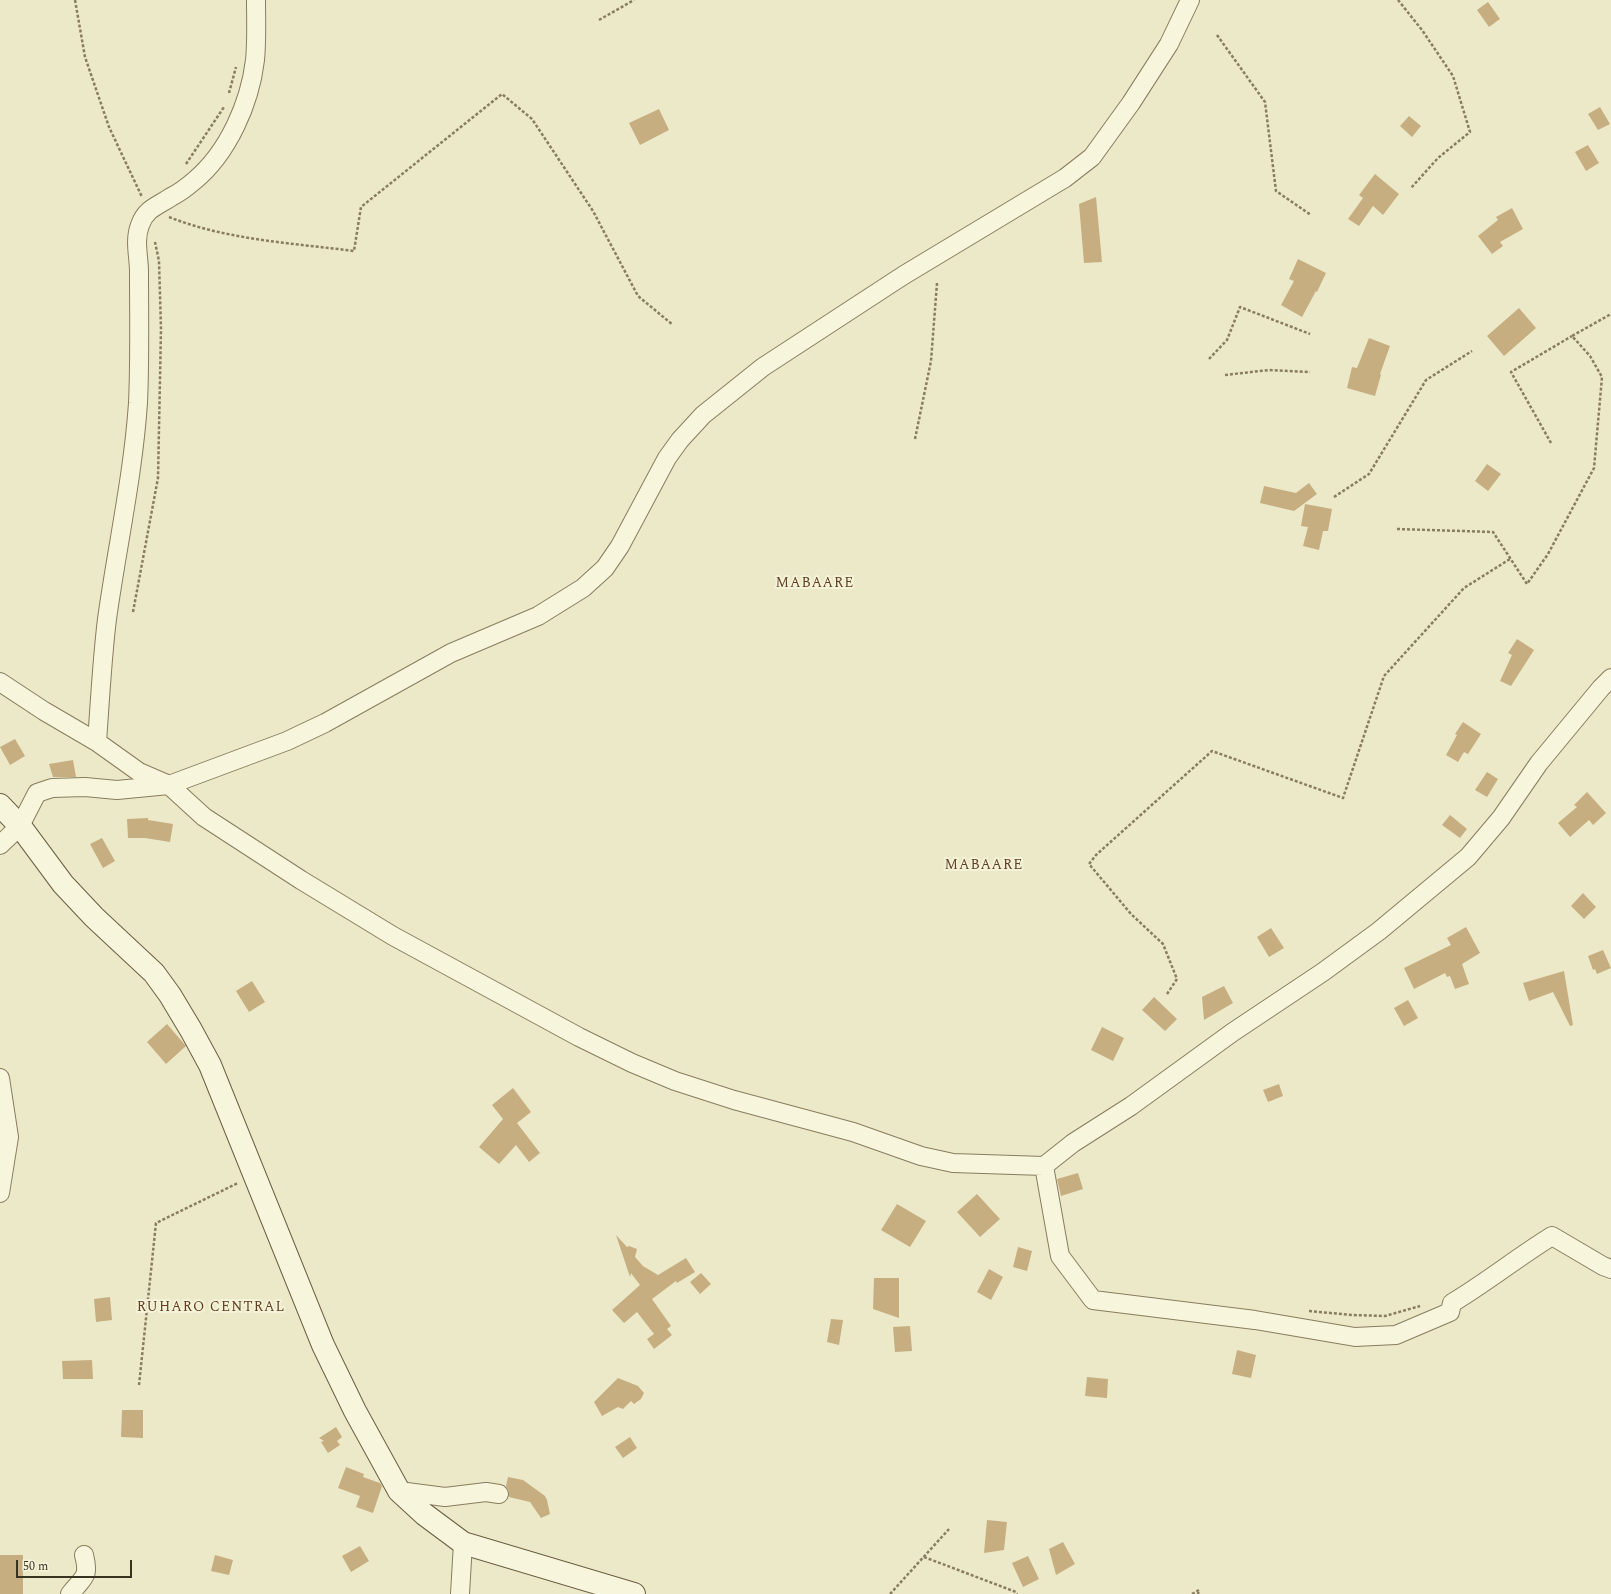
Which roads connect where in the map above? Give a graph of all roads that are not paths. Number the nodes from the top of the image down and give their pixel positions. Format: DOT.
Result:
graph roads {
  1 [pos="256,0"];
  2 [pos="1190,0"];
  3 [pos="1611,678"];
  4 [pos="0,682"];
  5 [pos="97,742"];
  6 [pos="169,785"];
  7 [pos="0,805"];
  8 [pos="20,826"];
  9 [pos="0,845"];
  10 [pos="0,1078"];
  11 [pos="1044,1166"];
  12 [pos="0,1193"];
  13 [pos="1611,1269"];
  14 [pos="398,1491"];
  15 [pos="499,1494"];
  16 [pos="463,1543"];
  17 [pos="84,1555"];
  18 [pos="70,1594"];
  19 [pos="460,1594"];
  20 [pos="634,1594"];
  1 -- 5 [label="street"];
  2 -- 6 [label="street"];
  3 -- 11 [label="street"];
  4 -- 5 [label="street"];
  5 -- 6 [label="street"];
  6 -- 8 [label="street"];
  6 -- 11 [label="street"];
  7 -- 8 [label="street"];
  8 -- 9 [label="street"];
  8 -- 14 [label="street"];
  10 -- 12 [label="street"];
  11 -- 13 [label="street"];
  14 -- 15 [label="street"];
  14 -- 16 [label="street"];
  16 -- 19 [label="street"];
  16 -- 20 [label="street"];
  17 -- 18 [label="street"];
}
